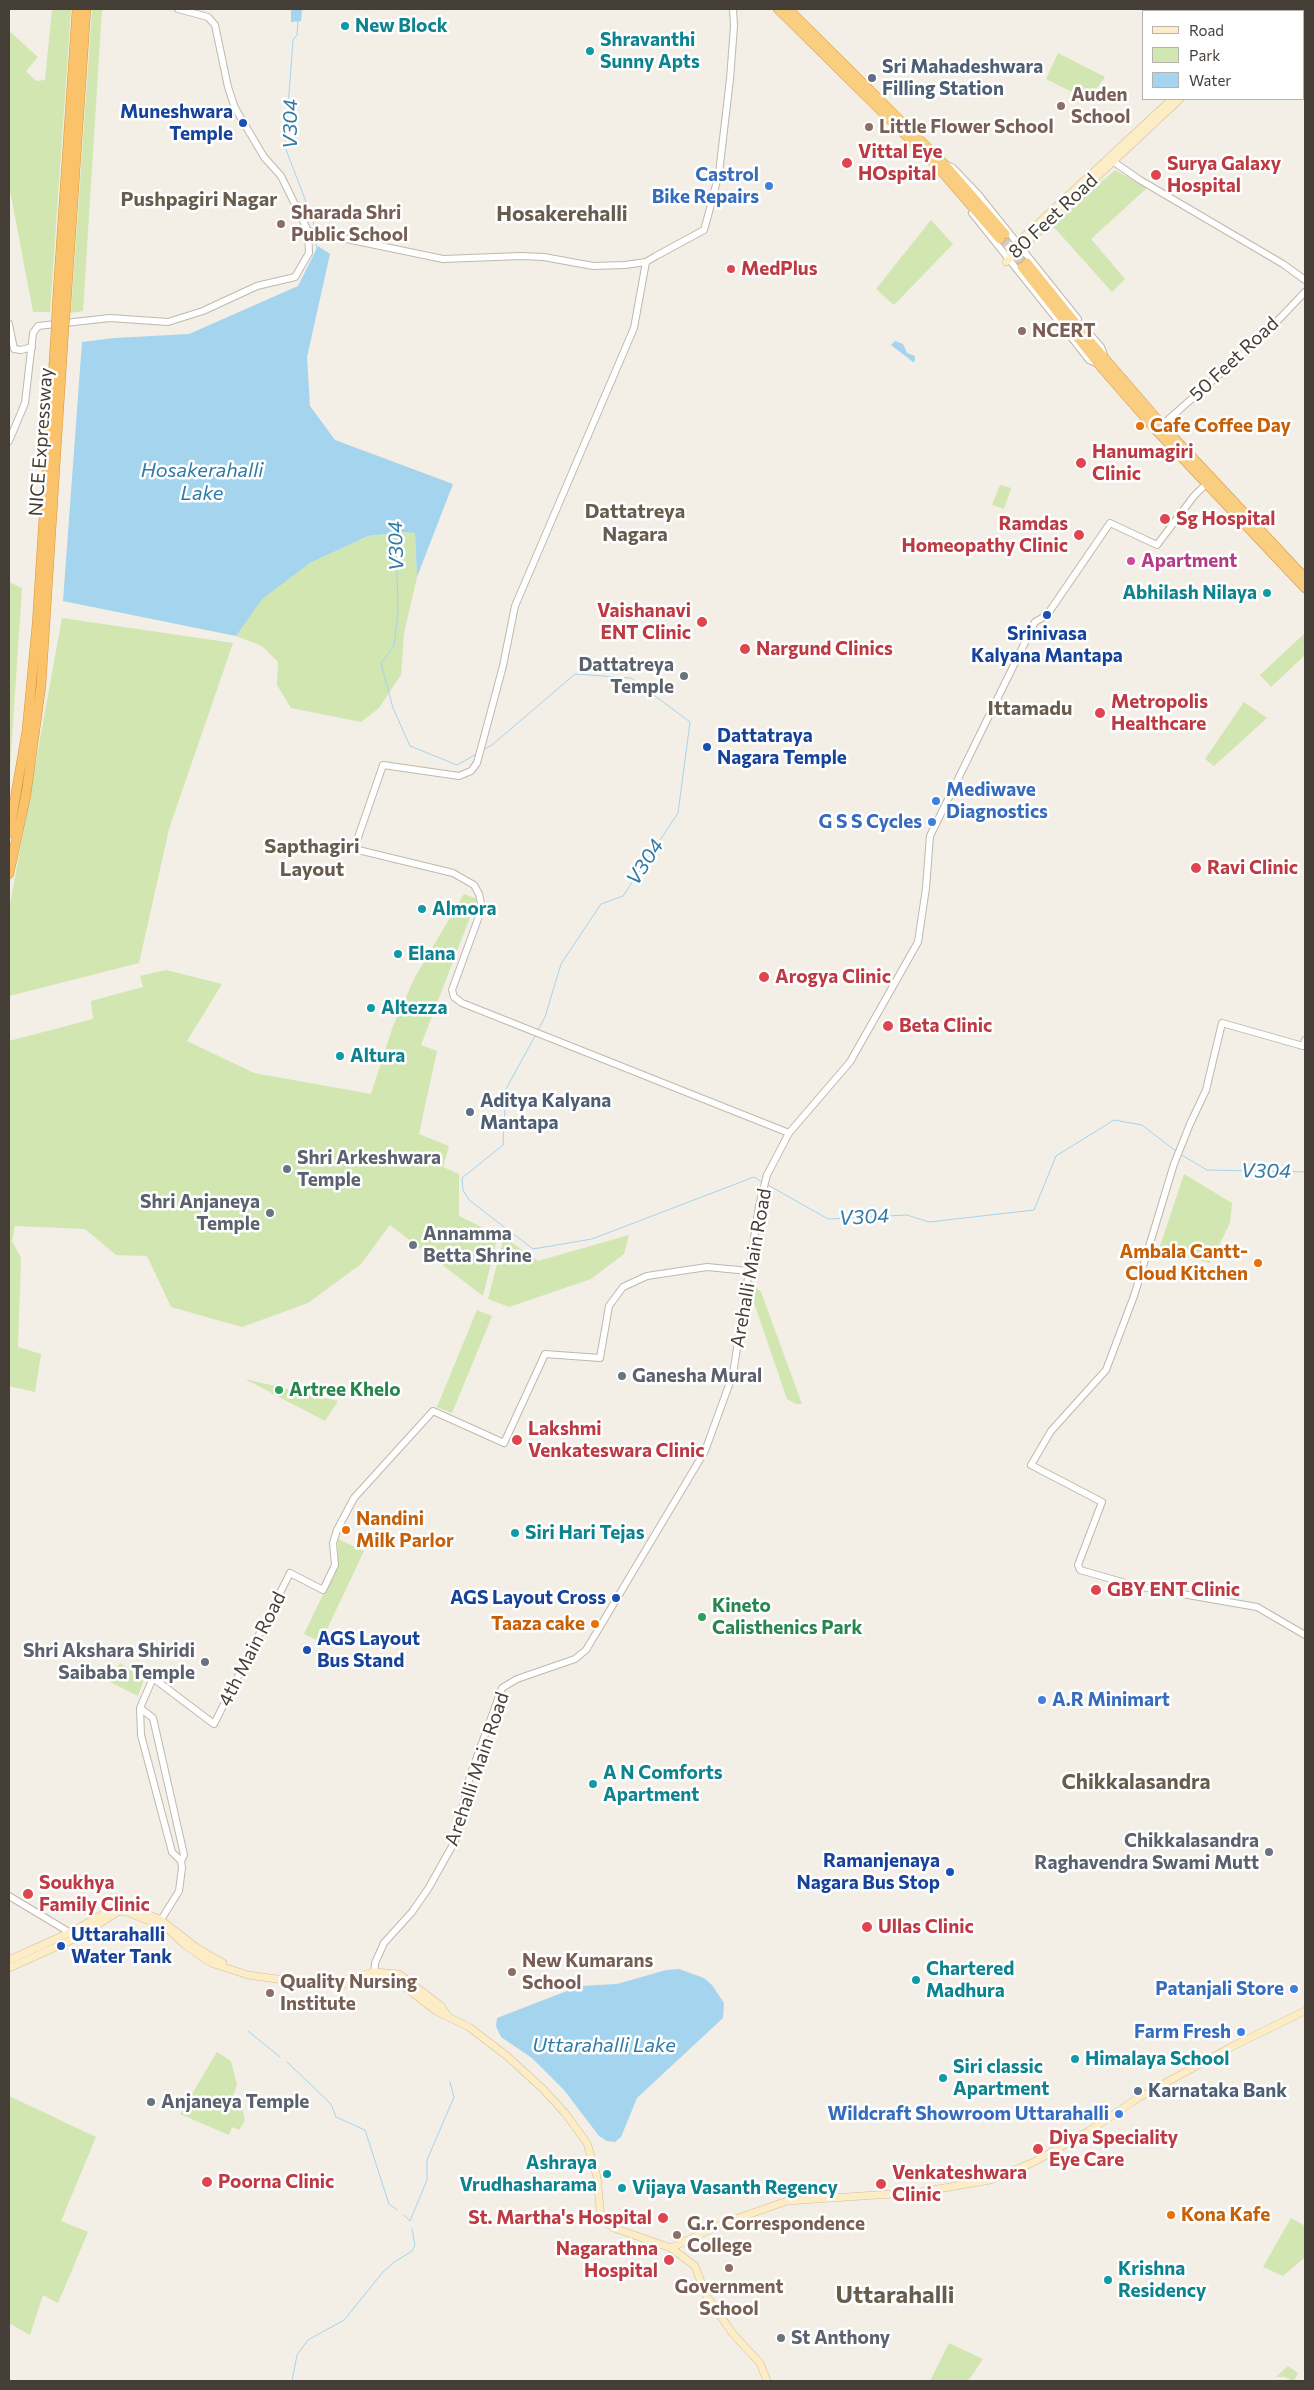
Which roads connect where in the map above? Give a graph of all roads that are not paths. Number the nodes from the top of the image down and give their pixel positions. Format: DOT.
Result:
graph roads {
  1 [pos="77,9"];
  2 [pos="86,9"];
  3 [pos="178,9"];
  4 [pos="733,9"];
  5 [pos="778,9"];
  6 [pos="789,10"];
  7 [pos="1171,100"];
  8 [pos="1179,100"];
  9 [pos="1111,159"];
  10 [pos="941,165"];
  11 [pos="310,231"];
  12 [pos="1002,236"];
  13 [pos="1019,244"];
  14 [pos="1008,259"];
  15 [pos="646,262"];
  16 [pos="1025,265"];
  17 [pos="1305,280"];
  18 [pos="1305,292"];
  19 [pos="62,306"];
  20 [pos="9,324"];
  21 [pos="60,329"];
  22 [pos="32,347"];
  23 [pos="1104,364"];
  24 [pos="1162,425"];
  25 [pos="9,441"];
  26 [pos="1209,481"];
  27 [pos="1305,578"];
  28 [pos="1305,588"];
  29 [pos="9,833"];
  30 [pos="9,874"];
  31 [pos="1305,1040"];
  32 [pos="789,1133"];
  33 [pos="749,1271"];
  34 [pos="1305,1635"];
  35 [pos="140,1708"];
  36 [pos="181,1860"];
  37 [pos="9,1896"];
  38 [pos="160,1922"];
  39 [pos="71,1932"];
  40 [pos="78,1937"];
  41 [pos="10,1963"];
  42 [pos="374,1975"];
  43 [pos="1305,2011"];
  44 [pos="671,2248"];
  45 [pos="768,2381"];
  1 -- 19 [label="highway, NICE Expressway"];
  2 -- 19 [label="highway, NICE Expressway"];
  3 -- 11 [label="street"];
  4 -- 15 [label="street"];
  5 -- 10 [label="highway"];
  6 -- 10 [label="highway"];
  7 -- 9 [label="main road, 80 Feet Road"];
  8 -- 9 [label="main road, 80 Feet Road"];
  9 -- 13 [label="main road, 80 Feet Road"];
  9 -- 17 [label="street"];
  10 -- 12 [label="highway"];
  10 -- 13 [label="street"];
  10 -- 14 [label="street"];
  11 -- 15 [label="street"];
  11 -- 22 [label="street"];
  13 -- 14 [label="main road, 80 Feet Road"];
  13 -- 23 [label="street"];
  14 -- 23 [label="street"];
  15 -- 32 [label="street"];
  16 -- 23 [label="highway"];
  18 -- 24 [label="street, 50 Feet Road"];
  19 -- 21 [label="highway, NICE Expressway, bridge"];
  20 -- 22 [label="street"];
  21 -- 29 [label="highway, NICE Expressway"];
  21 -- 30 [label="highway, NICE Expressway"];
  22 -- 25 [label="street"];
  23 -- 24 [label="highway"];
  23 -- 26 [label="highway"];
  24 -- 26 [label="highway"];
  26 -- 27 [label="highway"];
  26 -- 28 [label="highway"];
  26 -- 32 [label="street, Arehalli Main Road"];
  31 -- 34 [label="street"];
  32 -- 33 [label="street, Arehalli Main Road"];
  33 -- 35 [label="street, 4th Main Road"];
  33 -- 42 [label="street, Arehalli Main Road"];
  35 -- 36 [label="street"];
  35 -- 36 [label="street"];
  36 -- 38 [label="street"];
  37 -- 39 [label="street"];
  38 -- 39 [label="main road"];
  38 -- 40 [label="main road"];
  38 -- 42 [label="main road"];
  39 -- 40 [label="street"];
  39 -- 41 [label="main road"];
  40 -- 41 [label="main road"];
  42 -- 44 [label="main road"];
  43 -- 44 [label="main road"];
  44 -- 45 [label="main road"];
}
